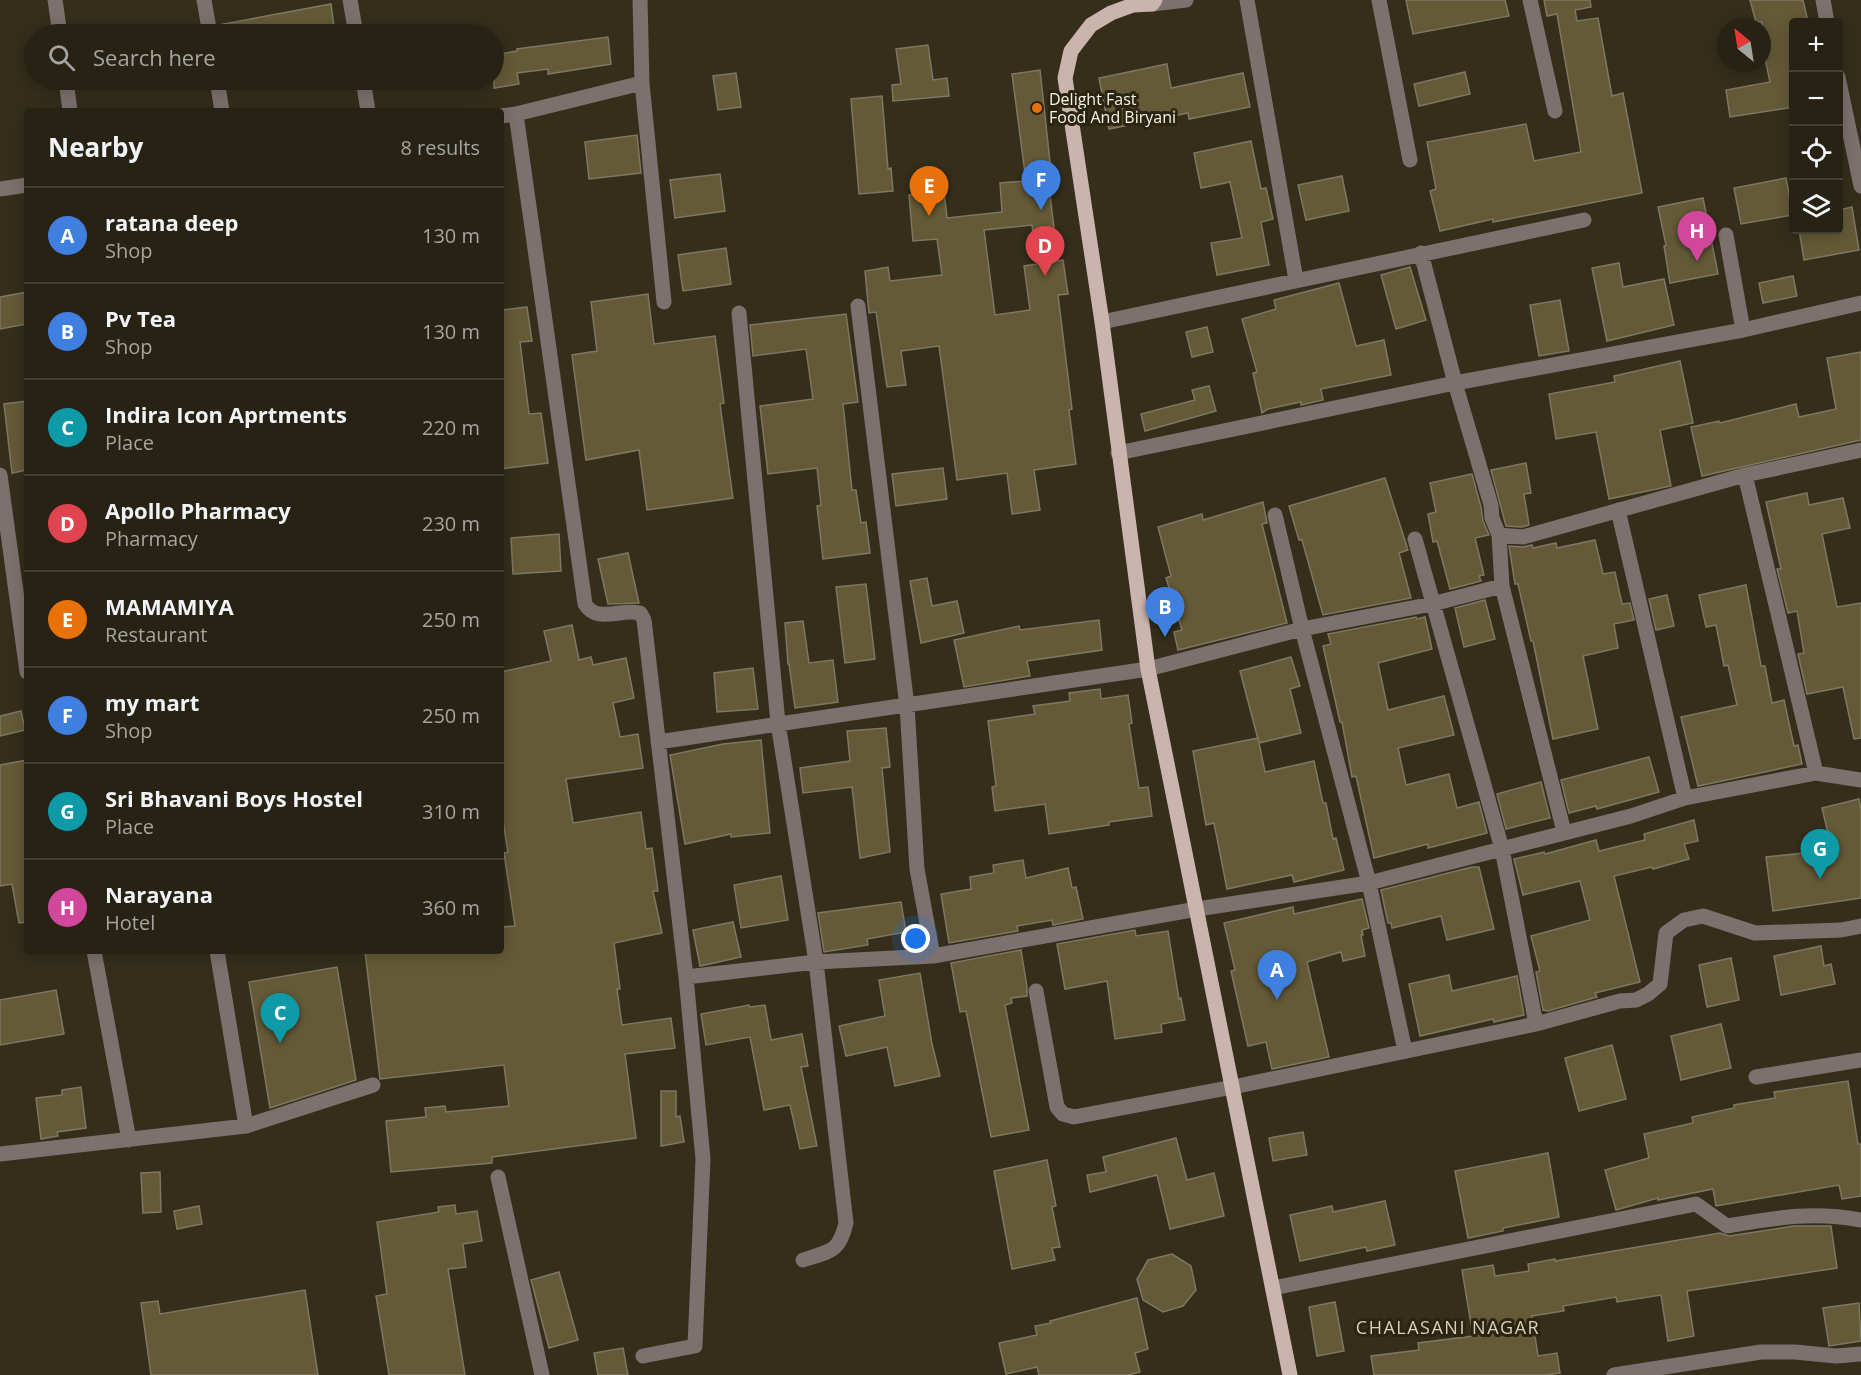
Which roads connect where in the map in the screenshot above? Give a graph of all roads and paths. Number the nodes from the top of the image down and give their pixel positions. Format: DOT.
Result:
graph roads {
  1 [pos="55,0"];
  2 [pos="204,0"];
  3 [pos="350,0"];
  4 [pos="640,0"];
  5 [pos="1186,0"];
  6 [pos="1247,0"];
  7 [pos="1379,0"];
  8 [pos="1530,0"];
  9 [pos="1822,0"];
  10 [pos="1154,2"];
  11 [pos="1826,18"];
  12 [pos="59,24"];
  13 [pos="208,24"];
  14 [pos="354,24"];
  15 [pos="642,83"];
  16 [pos="67,90"];
  17 [pos="219,90"];
  18 [pos="365,90"];
  19 [pos="1843,97"];
  20 [pos="70,108"];
  21 [pos="222,108"];
  22 [pos="368,108"];
  23 [pos="1555,111"];
  24 [pos="508,115"];
  25 [pos="1410,160"];
  26 [pos="24,185"];
  27 [pos="1861,186"];
  28 [pos="0,189"];
  29 [pos="1584,220"];
  30 [pos="1726,236"];
  31 [pos="1421,253"];
  32 [pos="1296,280"];
  33 [pos="664,302"];
  34 [pos="1861,303"];
  35 [pos="858,306"];
  36 [pos="739,313"];
  37 [pos="1102,322"];
  38 [pos="1743,330"];
  39 [pos="1455,383"];
  40 [pos="1861,450"];
  41 [pos="1118,453"];
  42 [pos="0,475"];
  43 [pos="1745,475"];
  44 [pos="1618,510"];
  45 [pos="1275,515"];
  46 [pos="1499,535"];
  47 [pos="1415,539"];
  48 [pos="1502,586"];
  49 [pos="1432,604"];
  50 [pos="1302,629"];
  51 [pos="24,650"];
  52 [pos="1148,669"];
  53 [pos="907,706"];
  54 [pos="778,723"];
  55 [pos="658,742"];
  56 [pos="1816,773"];
  57 [pos="1861,780"];
  58 [pos="1685,798"];
  59 [pos="1564,832"];
  60 [pos="1502,849"];
  61 [pos="1369,883"];
  62 [pos="1197,909"];
  63 [pos="1861,926"];
  64 [pos="95,954"];
  65 [pos="217,954"];
  66 [pos="933,956"];
  67 [pos="816,962"];
  68 [pos="686,977"];
  69 [pos="1036,991"];
  70 [pos="1536,1024"];
  71 [pos="1405,1051"];
  72 [pos="1861,1060"];
  73 [pos="1756,1077"];
  74 [pos="374,1085"];
  75 [pos="1233,1087"];
  76 [pos="246,1126"];
  77 [pos="129,1140"];
  78 [pos="0,1154"];
  79 [pos="498,1177"];
  80 [pos="1861,1220"];
  81 [pos="803,1260"];
  82 [pos="1273,1288"];
  83 [pos="1861,1354"];
  84 [pos="643,1356"];
  85 [pos="542,1375"];
  86 [pos="1290,1375"];
  87 [pos="1614,1375"];
  1 -- 12 [label="street"];
  2 -- 13 [label="street"];
  3 -- 14 [label="street"];
  4 -- 15 [label="street"];
  5 -- 10 [label="street"];
  6 -- 32 [label="street"];
  7 -- 25 [label="street"];
  8 -- 23 [label="street"];
  9 -- 11 [label="street"];
  10 -- 37 [label="main road"];
  15 -- 24 [label="street"];
  15 -- 33 [label="street"];
  16 -- 20 [label="street"];
  17 -- 21 [label="street"];
  18 -- 22 [label="street"];
  19 -- 27 [label="street"];
  24 -- 55 [label="street"];
  26 -- 28 [label="street"];
  29 -- 31 [label="street"];
  30 -- 38 [label="street"];
  31 -- 32 [label="street"];
  31 -- 39 [label="street"];
  32 -- 37 [label="street"];
  34 -- 38 [label="street"];
  35 -- 53 [label="street"];
  36 -- 54 [label="street"];
  37 -- 41 [label="main road"];
  38 -- 39 [label="street"];
  39 -- 41 [label="street"];
  39 -- 46 [label="street"];
  40 -- 43 [label="street"];
  41 -- 52 [label="main road"];
  42 -- 51 [label="street"];
  43 -- 44 [label="street"];
  43 -- 56 [label="street"];
  44 -- 46 [label="street"];
  44 -- 58 [label="street"];
  45 -- 50 [label="street"];
  46 -- 48 [label="street"];
  47 -- 49 [label="street"];
  48 -- 49 [label="street"];
  48 -- 59 [label="street"];
  49 -- 50 [label="street"];
  49 -- 60 [label="street"];
  50 -- 52 [label="street"];
  50 -- 61 [label="street"];
  52 -- 53 [label="street"];
  52 -- 62 [label="main road"];
  53 -- 54 [label="street"];
  53 -- 66 [label="street"];
  54 -- 55 [label="street"];
  54 -- 67 [label="street"];
  55 -- 68 [label="street"];
  56 -- 57 [label="street"];
  56 -- 58 [label="street"];
  58 -- 59 [label="street"];
  59 -- 60 [label="street"];
  60 -- 61 [label="street"];
  60 -- 70 [label="street"];
  61 -- 62 [label="street"];
  61 -- 71 [label="street"];
  62 -- 66 [label="street"];
  62 -- 75 [label="main road"];
  63 -- 70 [label="street"];
  64 -- 77 [label="street"];
  65 -- 76 [label="street"];
  66 -- 67 [label="street"];
  67 -- 68 [label="street"];
  67 -- 81 [label="street"];
  68 -- 84 [label="street"];
  69 -- 75 [label="street"];
  70 -- 71 [label="street"];
  71 -- 75 [label="street"];
  72 -- 73 [label="street"];
  74 -- 76 [label="street"];
  75 -- 82 [label="main road"];
  76 -- 77 [label="street"];
  77 -- 78 [label="street"];
  79 -- 85 [label="street"];
  80 -- 82 [label="street"];
  82 -- 86 [label="main road"];
  83 -- 87 [label="street"];
}
